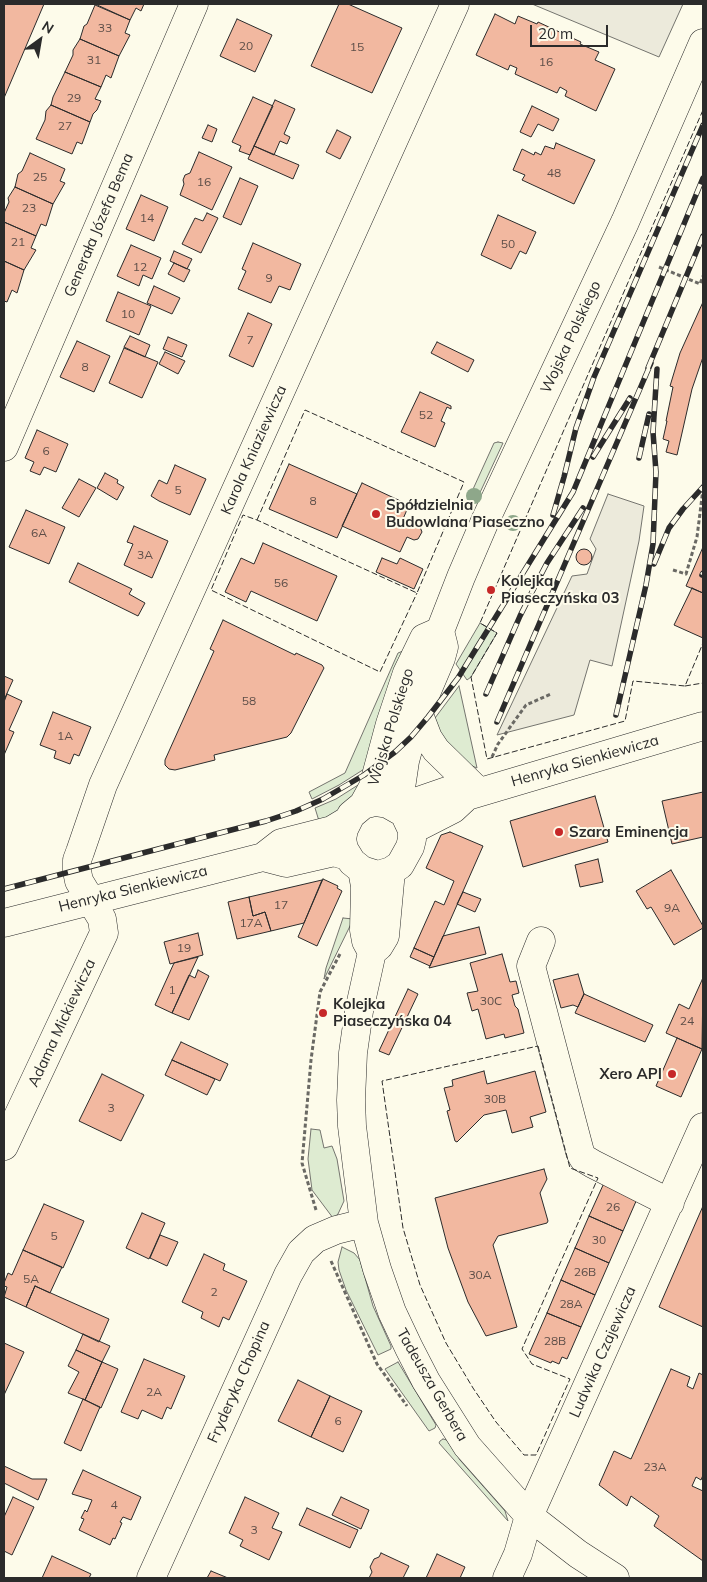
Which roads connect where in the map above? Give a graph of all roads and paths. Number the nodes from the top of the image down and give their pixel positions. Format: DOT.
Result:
graph roads {
  1 [pos="194,4"];
  2 [pos="455,4"];
  3 [pos="703,43"];
  4 [pos="659,267"];
  5 [pos="703,277"];
  6 [pos="4,447"];
  7 [pos="703,490"];
  8 [pos="673,570"];
  9 [pos="440,631"];
  10 [pos="551,694"];
  11 [pos="418,712"];
  12 [pos="703,726"];
  13 [pos="492,758"];
  14 [pos="473,794"];
  15 [pos="356,813"];
  16 [pos="405,819"];
  17 [pos="263,857"];
  18 [pos="355,863"];
  19 [pos="391,871"];
  20 [pos="92,900"];
  21 [pos="4,922"];
  22 [pos="541,941"];
  23 [pos="372,952"];
  24 [pos="703,1127"];
  25 [pos="4,1146"];
  26 [pos="670,1203"];
  27 [pos="364,1223"];
  28 [pos="529,1516"];
  29 [pos="151,1578"];
  30 [pos="507,1578"];
  31 [pos="615,1578"];
  1 -- 6 [label="street, Generała Józefa Bema"];
  2 -- 20 [label="street, Karola Kniaziewicza"];
  3 -- 9 [label="street, Wojska Polskiego"];
  4 -- 5 [label="path"];
  7 -- 8 [label="path"];
  9 -- 11 [label="street, Wojska Polskiego"];
  9 -- 15 [label="street, Wojska Polskiego"];
  10 -- 13 [label="path"];
  11 -- 14 [label="street"];
  11 -- 16 [label="street, Wojska Polskiego"];
  12 -- 14 [label="street, Henryka Sienkiewicza"];
  14 -- 16 [label="street, Henryka Sienkiewicza"];
  15 -- 16 [label="street"];
  15 -- 17 [label="street, Henryka Sienkiewicza"];
  15 -- 18 [label="street"];
  16 -- 19 [label="street"];
  17 -- 18 [label="street, Henryka Sienkiewicza"];
  17 -- 20 [label="street, Henryka Sienkiewicza"];
  18 -- 19 [label="street"];
  18 -- 23 [label="street"];
  19 -- 23 [label="street, Tadeusza Gerbera"];
  20 -- 21 [label="street, Henryka Sienkiewicza"];
  20 -- 25 [label="street, Adama Mickiewicza"];
  22 -- 26 [label="street"];
  23 -- 27 [label="street, Tadeusza Gerbera"];
  24 -- 26 [label="street, Ludwika Czajewicza"];
  26 -- 28 [label="street, Ludwika Czajewicza"];
  27 -- 28 [label="street, Tadeusza Gerbera"];
  27 -- 29 [label="street, Fryderyka Chopina"];
  28 -- 30 [label="street, Ludwika Czajewicza"];
  28 -- 31 [label="street, Tadeusza Gerbera"];
}
